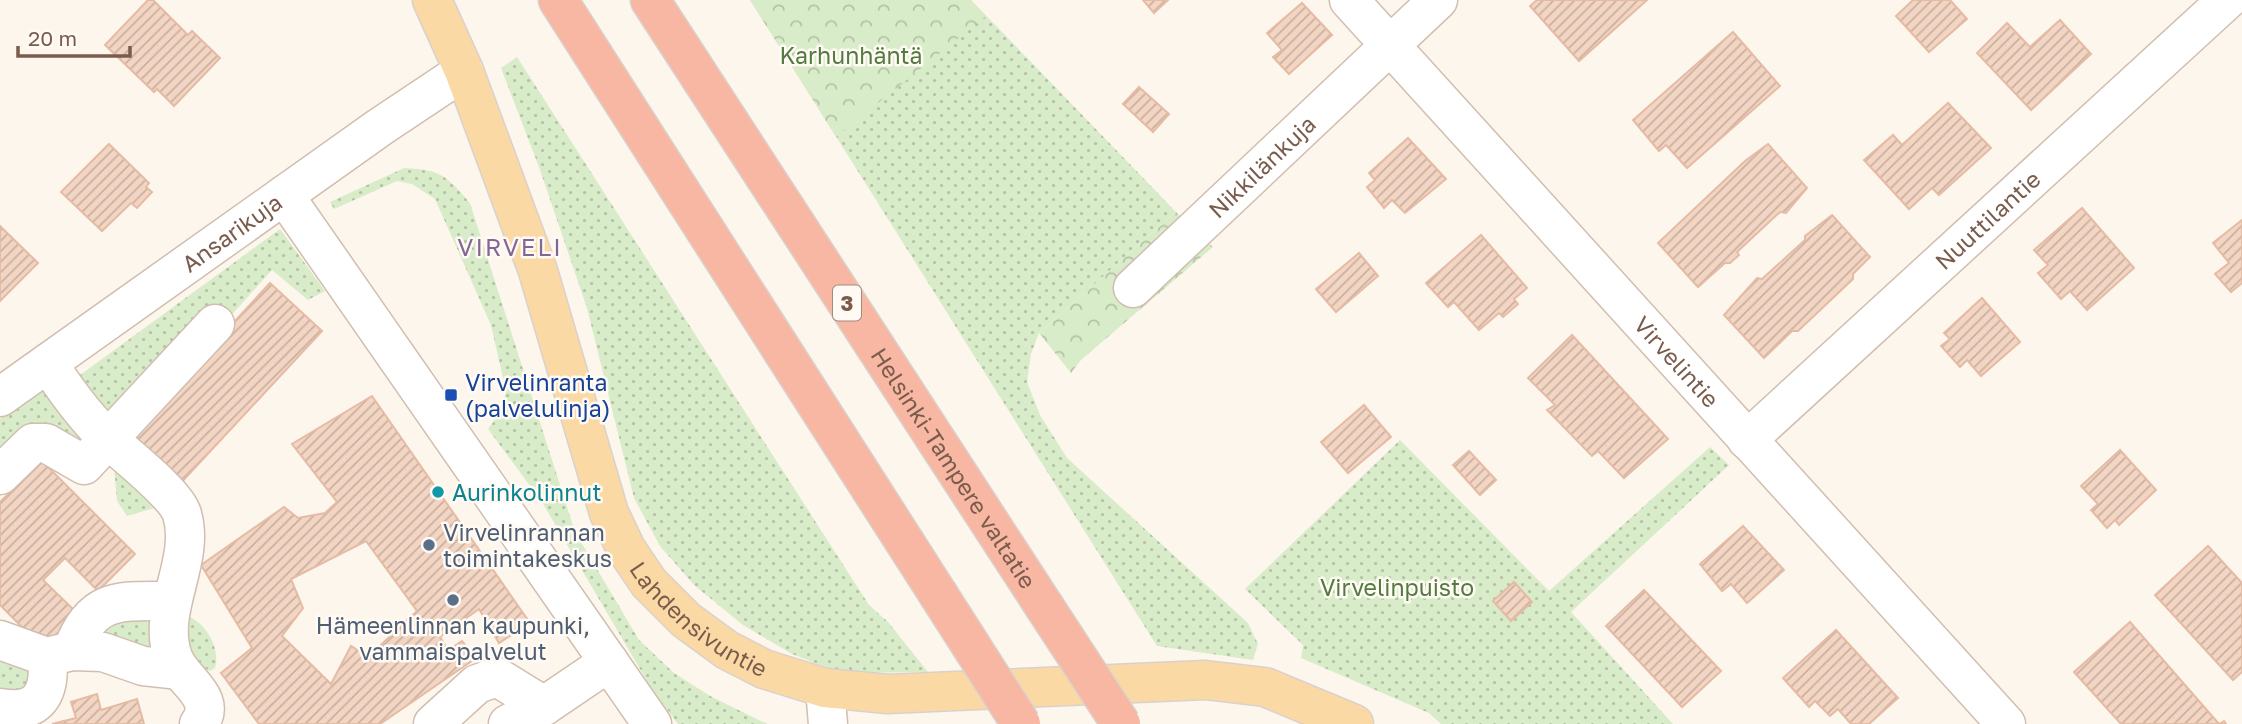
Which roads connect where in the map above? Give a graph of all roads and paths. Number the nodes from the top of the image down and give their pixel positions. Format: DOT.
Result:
graph roads {
  1 [pos="432,0"];
  2 [pos="558,0"];
  3 [pos="650,0"];
  4 [pos="1349,0"];
  5 [pos="1438,0"];
  6 [pos="2227,0"];
  7 [pos="1391,46"];
  8 [pos="464,71"];
  9 [pos="284,195"];
  10 [pos="1133,288"];
  11 [pos="215,324"];
  12 [pos="48,363"];
  13 [pos="0,397"];
  14 [pos="108,439"];
  15 [pos="1747,440"];
  16 [pos="0,475"];
  17 [pos="171,601"];
  18 [pos="0,640"];
  19 [pos="60,654"];
  20 [pos="609,662"];
  21 [pos="180,670"];
  22 [pos="544,706"];
  23 [pos="0,708"];
  24 [pos="827,711"];
  25 [pos="199,724"];
  26 [pos="433,724"];
  27 [pos="509,724"];
  28 [pos="652,724"];
  29 [pos="1021,724"];
  30 [pos="1121,724"];
  31 [pos="1354,724"];
  32 [pos="2006,724"];
  1 -- 8 [label="main road, Lahdensivuntie"];
  2 -- 29 [label="highway, bridge"];
  3 -- 30 [label="highway, Helsinki-Tampere valtatie / 3, bridge"];
  4 -- 7 [label="street, Virvelintie"];
  5 -- 7 [label="street, Nikkilänkuja"];
  6 -- 15 [label="street, Nuuttilantie"];
  7 -- 10 [label="street, Nikkilänkuja"];
  7 -- 15 [label="street, Virvelintie"];
  8 -- 9 [label="street, Ansarikuja"];
  8 -- 24 [label="main road, Lahdensivuntie"];
  9 -- 12 [label="street, Ansarikuja"];
  9 -- 20 [label="street"];
  11 -- 14 [label="street"];
  12 -- 13 [label="street, Ansarikuja"];
  12 -- 14 [label="street"];
  14 -- 16 [label="street"];
  14 -- 17 [label="street"];
  15 -- 32 [label="street, Virvelintie"];
  17 -- 19 [label="street"];
  17 -- 21 [label="street"];
  18 -- 19 [label="street"];
  19 -- 21 [label="street"];
  19 -- 23 [label="street"];
  20 -- 22 [label="street"];
  20 -- 28 [label="street"];
  21 -- 25 [label="street"];
  22 -- 26 [label="street"];
  22 -- 27 [label="street"];
  24 -- 31 [label="main road, Lahdensivuntie"];
}
